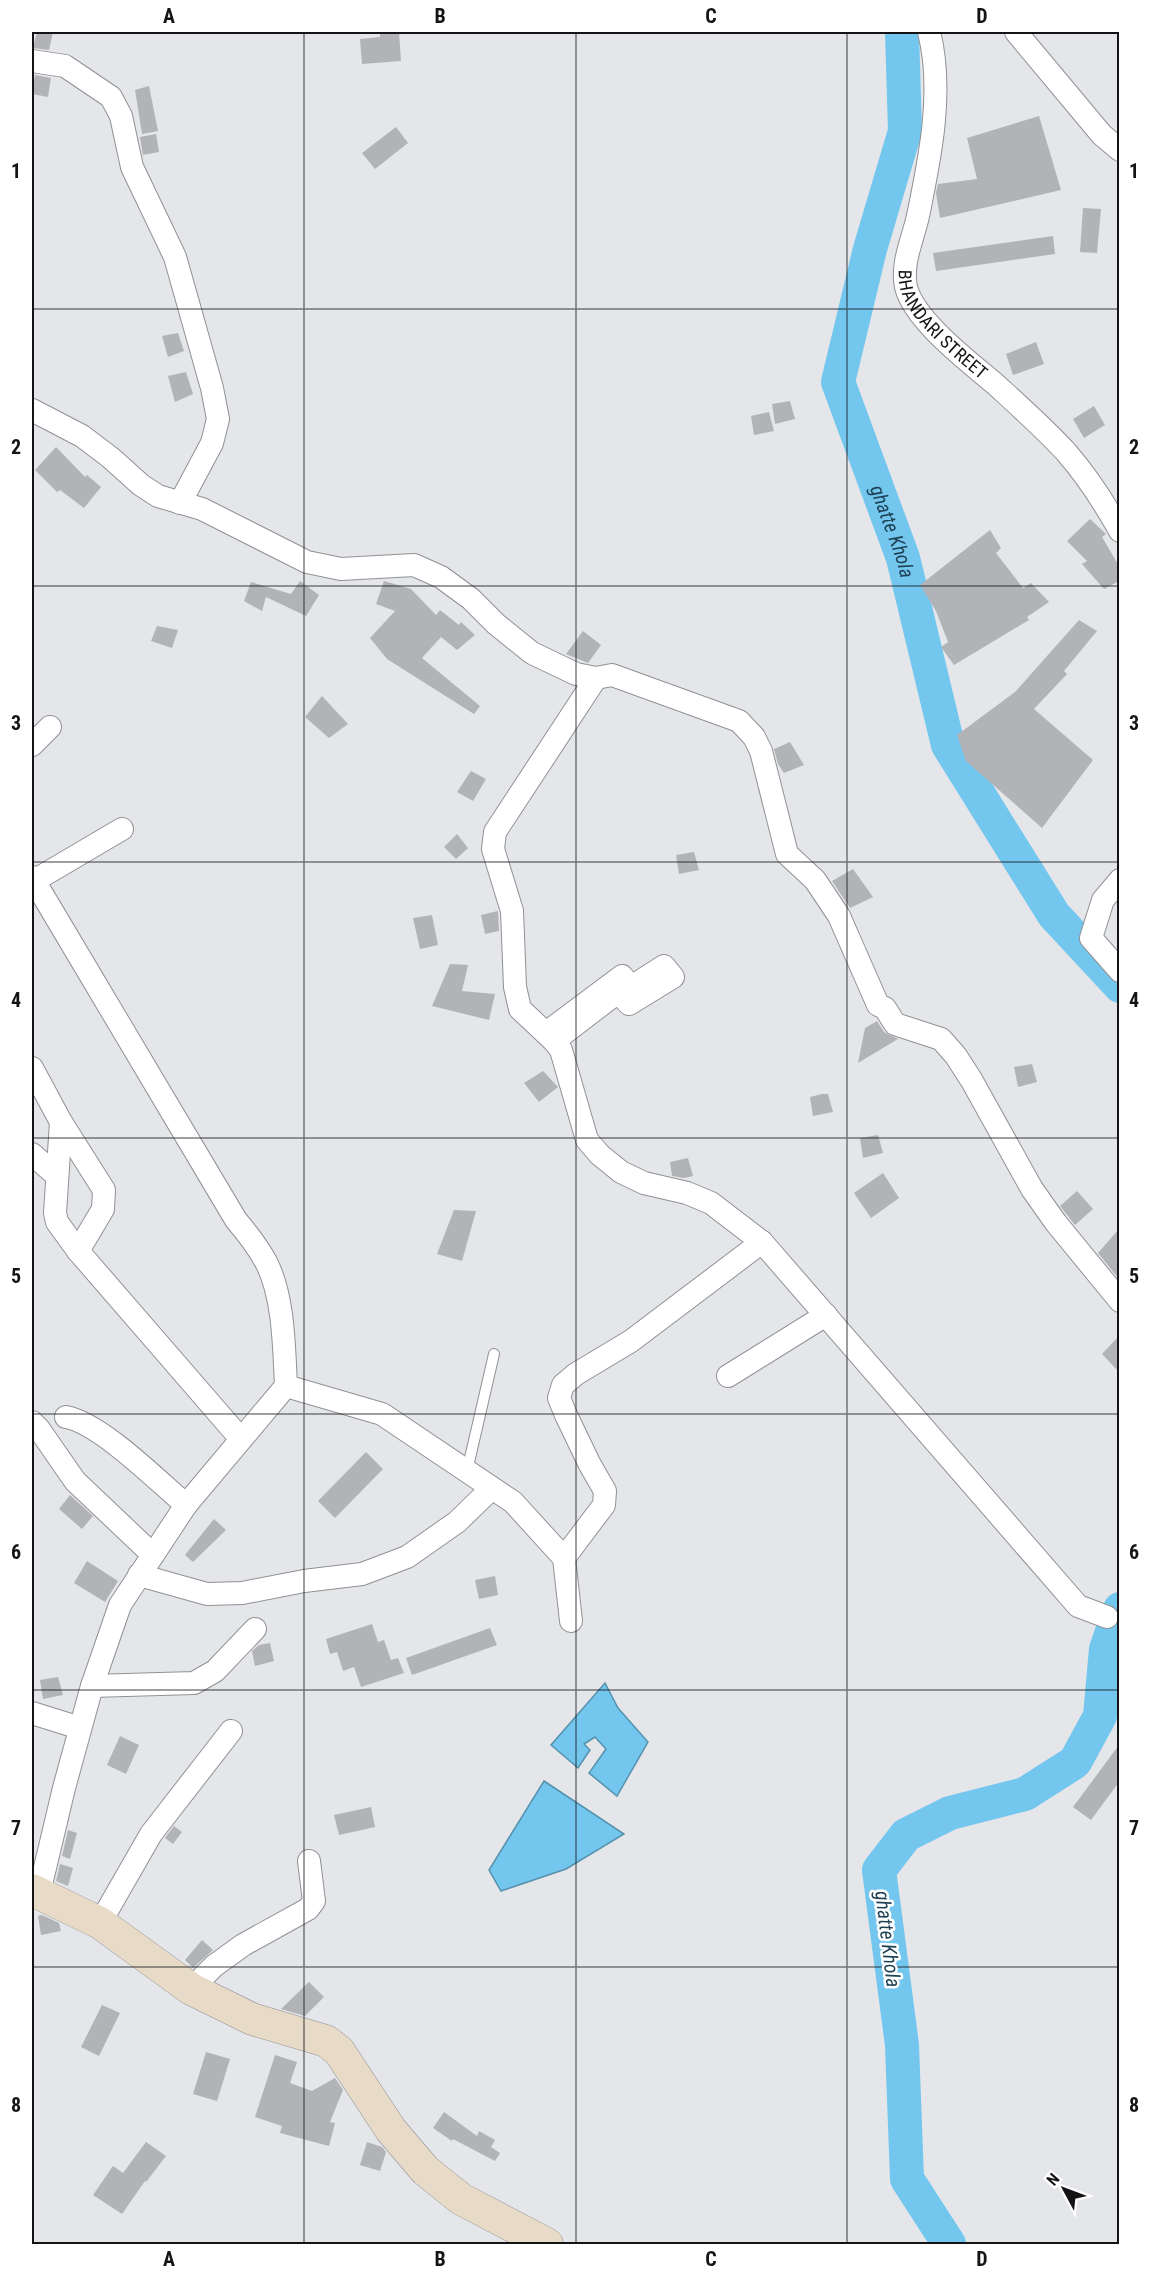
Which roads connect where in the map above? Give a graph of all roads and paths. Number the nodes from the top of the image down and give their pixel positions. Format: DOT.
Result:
graph roads {
  1 [pos="929,32"];
  2 [pos="1016,32"];
  3 [pos="32,61"];
  4 [pos="1119,150"];
  5 [pos="32,410"];
  6 [pos="180,503"];
  7 [pos="1119,531"];
  8 [pos="596,678"];
  9 [pos="50,727"];
  10 [pos="32,745"];
  11 [pos="122,829"];
  12 [pos="32,880"];
  13 [pos="1119,880"];
  14 [pos="1119,971"];
  15 [pos="550,1037"];
  16 [pos="32,1068"];
  17 [pos="61,1122"];
  18 [pos="32,1154"];
  19 [pos="57,1176"];
  20 [pos="762,1242"];
  21 [pos="78,1251"];
  22 [pos="1119,1301"];
  23 [pos="826,1315"];
  24 [pos="494,1353"];
  25 [pos="728,1376"];
  26 [pos="286,1386"];
  27 [pos="66,1417"];
  28 [pos="32,1422"];
  29 [pos="240,1438"];
  30 [pos="467,1472"];
  31 [pos="492,1488"];
  32 [pos="186,1505"];
  33 [pos="153,1555"];
  34 [pos="564,1558"];
  35 [pos="139,1575"];
  36 [pos="1107,1617"];
  37 [pos="571,1621"];
  38 [pos="255,1629"];
  39 [pos="92,1686"];
  40 [pos="32,1713"];
  41 [pos="80,1728"];
  42 [pos="231,1731"];
  43 [pos="309,1861"];
  44 [pos="35,1892"];
  45 [pos="100,1923"];
  46 [pos="191,1989"];
  47 [pos="547,2244"];
  1 -- 7 [label="street, BHANDARI STREET"];
  2 -- 4 [label="street"];
  3 -- 6 [label="street"];
  5 -- 6 [label="street"];
  6 -- 8 [label="street"];
  8 -- 15 [label="street"];
  8 -- 22 [label="street"];
  9 -- 10 [label="street"];
  11 -- 12 [label="street"];
  12 -- 26 [label="street"];
  13 -- 14 [label="street"];
  15 -- 15 [label="street"];
  15 -- 20 [label="street"];
  16 -- 17 [label="street"];
  17 -- 19 [label="street"];
  17 -- 21 [label="street"];
  18 -- 19 [label="street"];
  19 -- 21 [label="street"];
  20 -- 23 [label="street"];
  20 -- 34 [label="street"];
  21 -- 29 [label="street"];
  23 -- 25 [label="street"];
  23 -- 36 [label="street"];
  24 -- 30 [label="lane"];
  26 -- 29 [label="street"];
  26 -- 30 [label="street"];
  27 -- 32 [label="street"];
  28 -- 33 [label="street"];
  29 -- 32 [label="street"];
  30 -- 31 [label="street"];
  31 -- 34 [label="street"];
  31 -- 35 [label="street"];
  32 -- 33 [label="street"];
  33 -- 35 [label="street"];
  34 -- 37 [label="street"];
  35 -- 39 [label="street"];
  38 -- 39 [label="street"];
  39 -- 41 [label="street"];
  40 -- 41 [label="street"];
  41 -- 44 [label="street"];
  42 -- 45 [label="street"];
  43 -- 46 [label="street"];
  44 -- 45 [label="street"];
  45 -- 46 [label="street"];
  46 -- 47 [label="street"];
}
